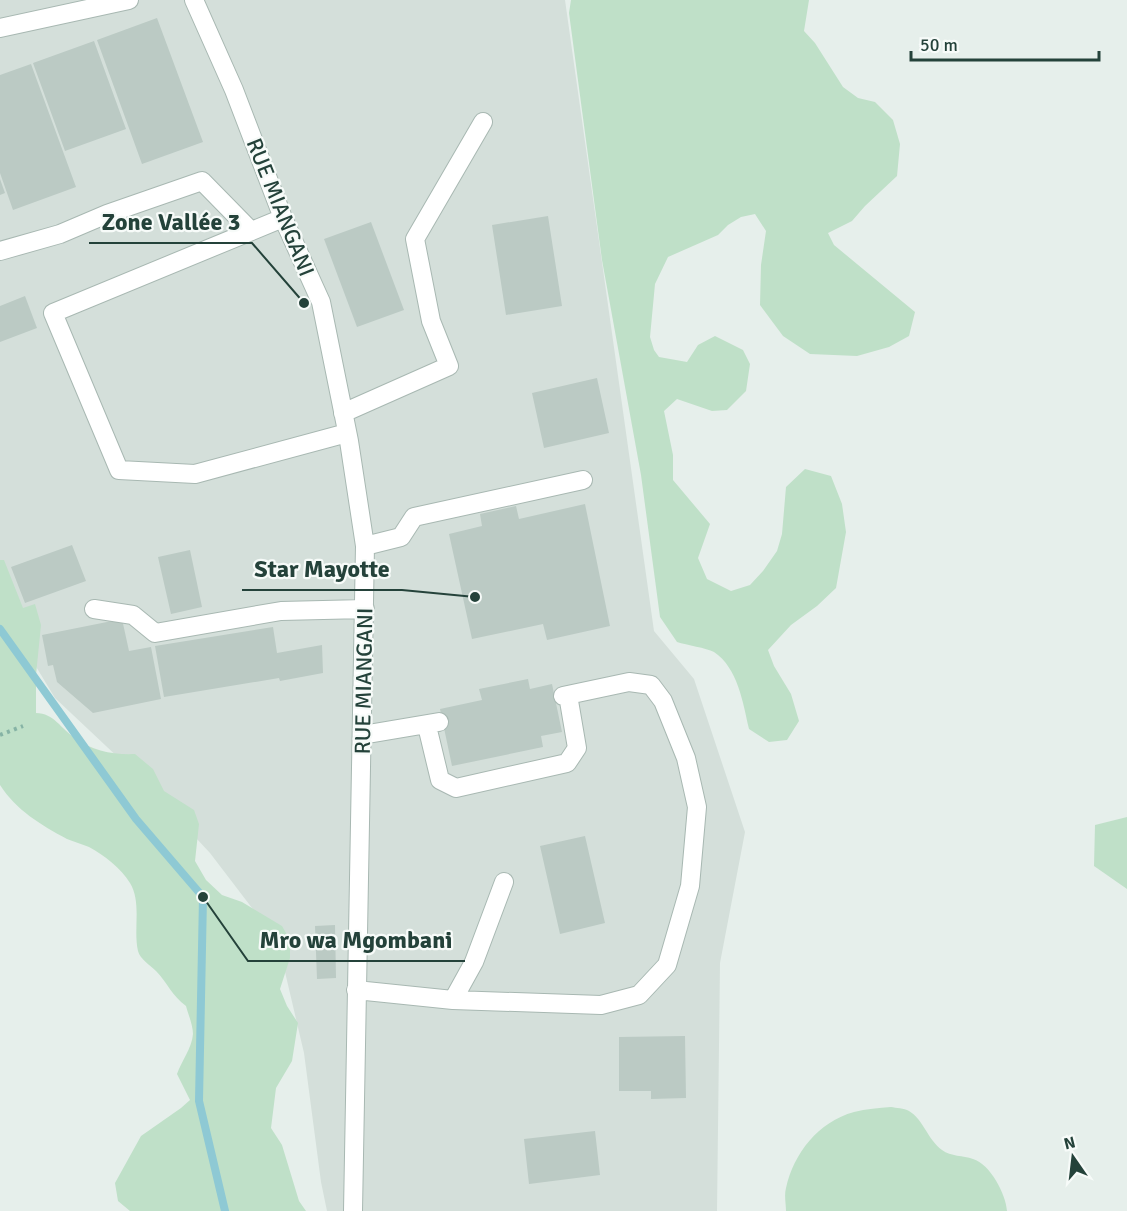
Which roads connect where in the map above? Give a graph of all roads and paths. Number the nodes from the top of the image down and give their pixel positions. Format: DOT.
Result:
graph roads {
  1 [pos="129,0"];
  2 [pos="194,0"];
  3 [pos="0,28"];
  4 [pos="483,122"];
  5 [pos="283,218"];
  6 [pos="252,231"];
  7 [pos="0,251"];
  8 [pos="343,413"];
  9 [pos="347,433"];
  10 [pos="583,480"];
  11 [pos="365,546"];
  12 [pos="94,609"];
  13 [pos="365,609"];
  14 [pos="23,726"];
  15 [pos="0,735"];
  16 [pos="362,735"];
  17 [pos="504,882"];
  18 [pos="356,990"];
  19 [pos="453,1000"];
  20 [pos="353,1211"];
  1 -- 3 [label="street"];
  2 -- 5 [label="street, RUE MIANGANI"];
  4 -- 8 [label="street"];
  5 -- 6 [label="street"];
  5 -- 8 [label="street, RUE MIANGANI"];
  6 -- 7 [label="street"];
  6 -- 9 [label="street"];
  8 -- 9 [label="street, RUE MIANGANI"];
  9 -- 11 [label="street, RUE MIANGANI"];
  10 -- 11 [label="street"];
  11 -- 13 [label="street, RUE MIANGANI"];
  12 -- 13 [label="street"];
  13 -- 16 [label="street, RUE MIANGANI"];
  14 -- 15 [label="path"];
  16 -- 18 [label="street, RUE MIANGANI"];
  16 -- 19 [label="street"];
  17 -- 19 [label="street"];
  18 -- 19 [label="street"];
  18 -- 20 [label="street, RUE MIANGANI"];
}
